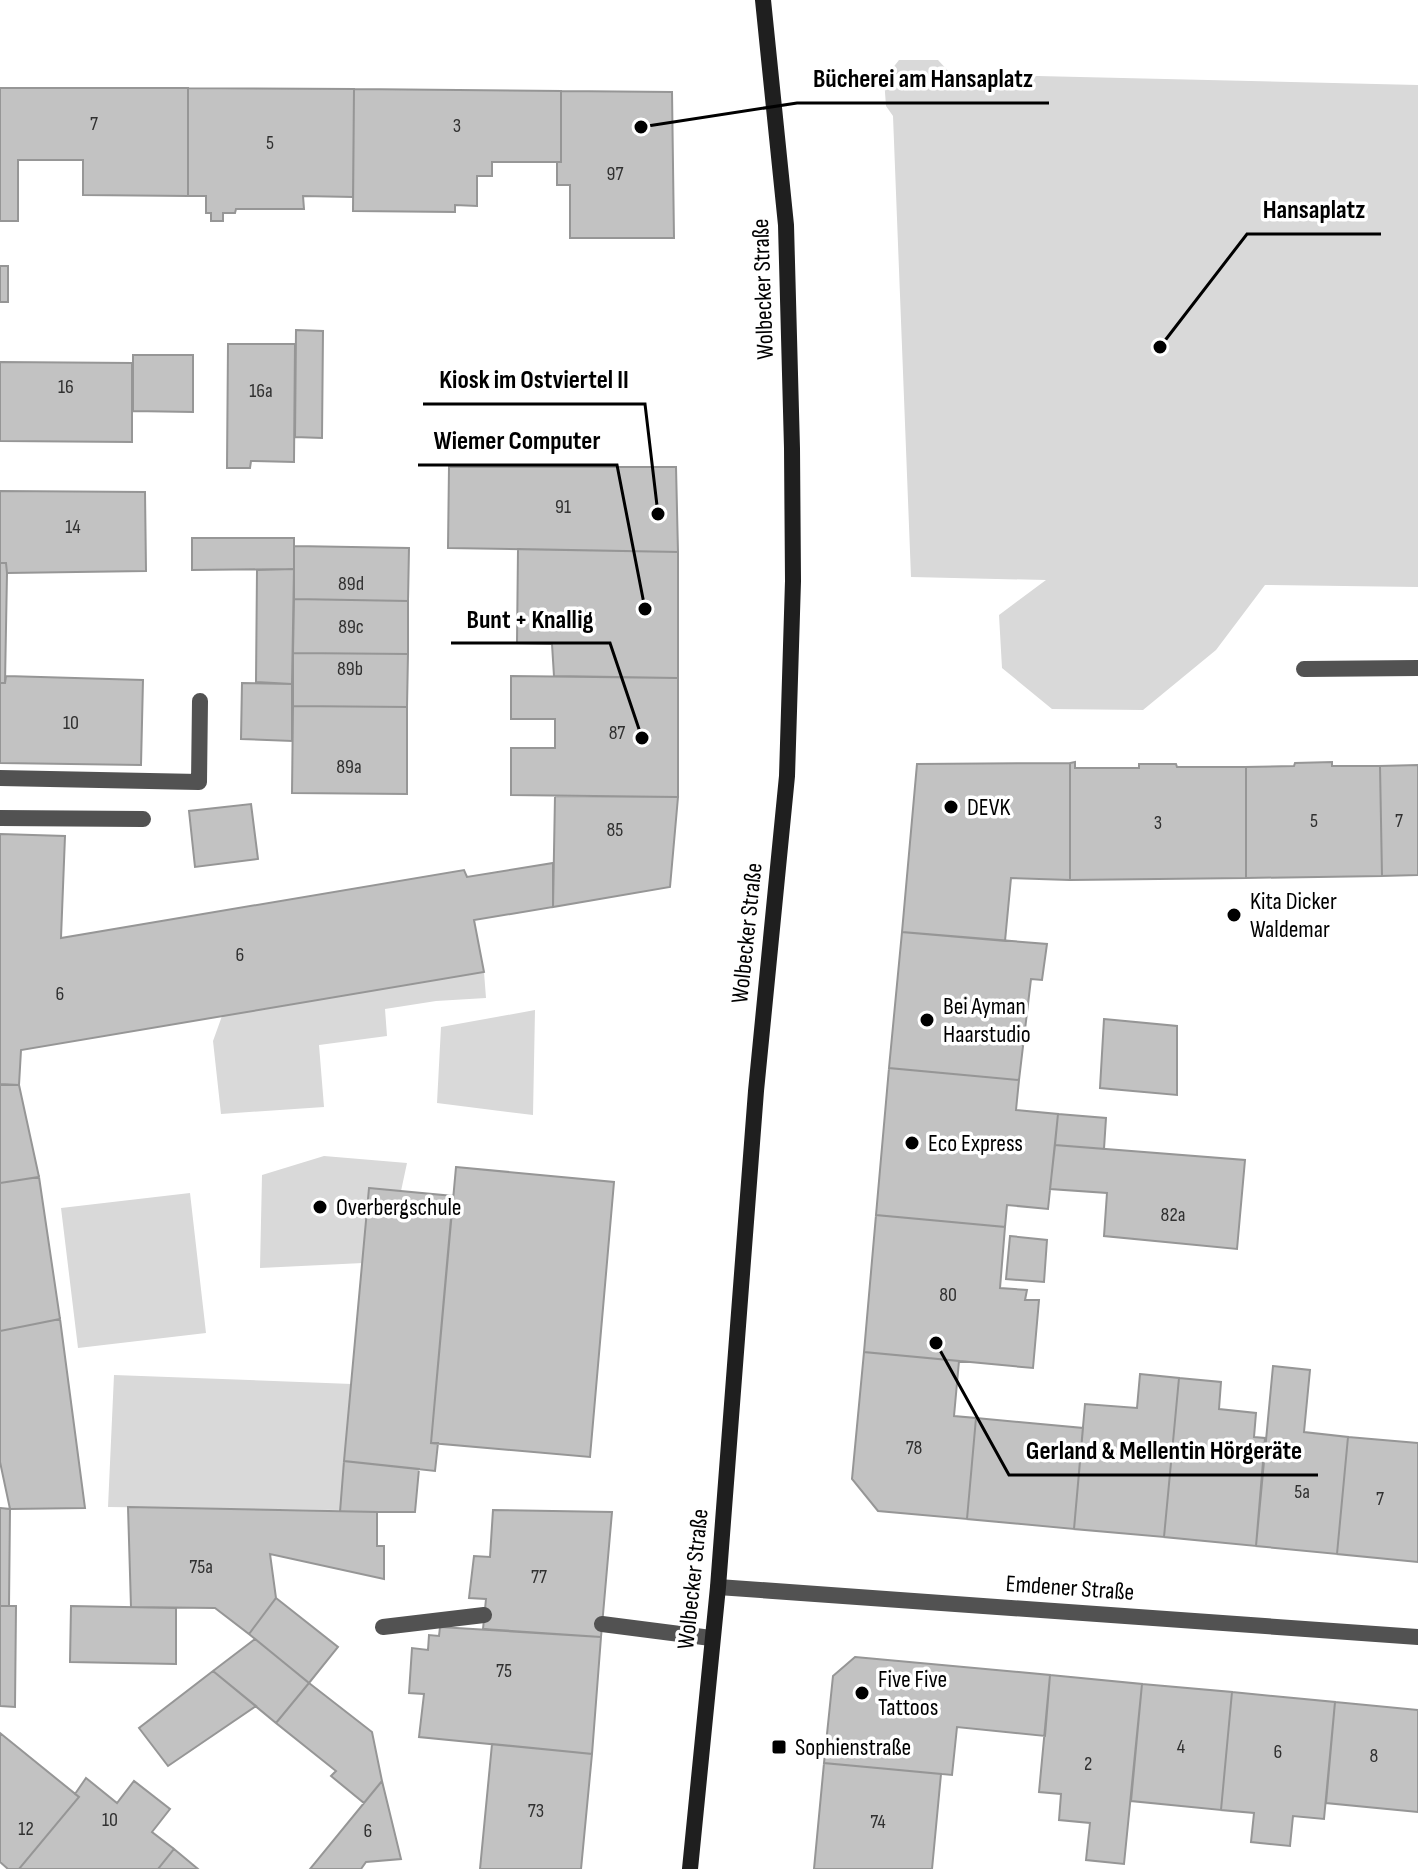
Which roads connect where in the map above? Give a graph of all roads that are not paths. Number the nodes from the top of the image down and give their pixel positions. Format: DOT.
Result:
graph roads {
  1 [pos="763,0"];
  2 [pos="1418,668"];
  3 [pos="1304,669"];
  4 [pos="200,701"];
  5 [pos="0,778"];
  6 [pos="0,818"];
  7 [pos="143,819"];
  8 [pos="718,1587"];
  9 [pos="484,1615"];
  10 [pos="602,1624"];
  11 [pos="383,1627"];
  12 [pos="1418,1637"];
  13 [pos="711,1638"];
  14 [pos="690,1869"];
  1 -- 8 [label="main road, Wolbecker Straße"];
  2 -- 3 [label="street"];
  4 -- 5 [label="street"];
  6 -- 7 [label="street"];
  8 -- 12 [label="street, Emdener Straße"];
  8 -- 13 [label="main road, Wolbecker Straße"];
  9 -- 11 [label="street"];
  10 -- 13 [label="street"];
  13 -- 14 [label="main road, Wolbecker Straße"];
}
